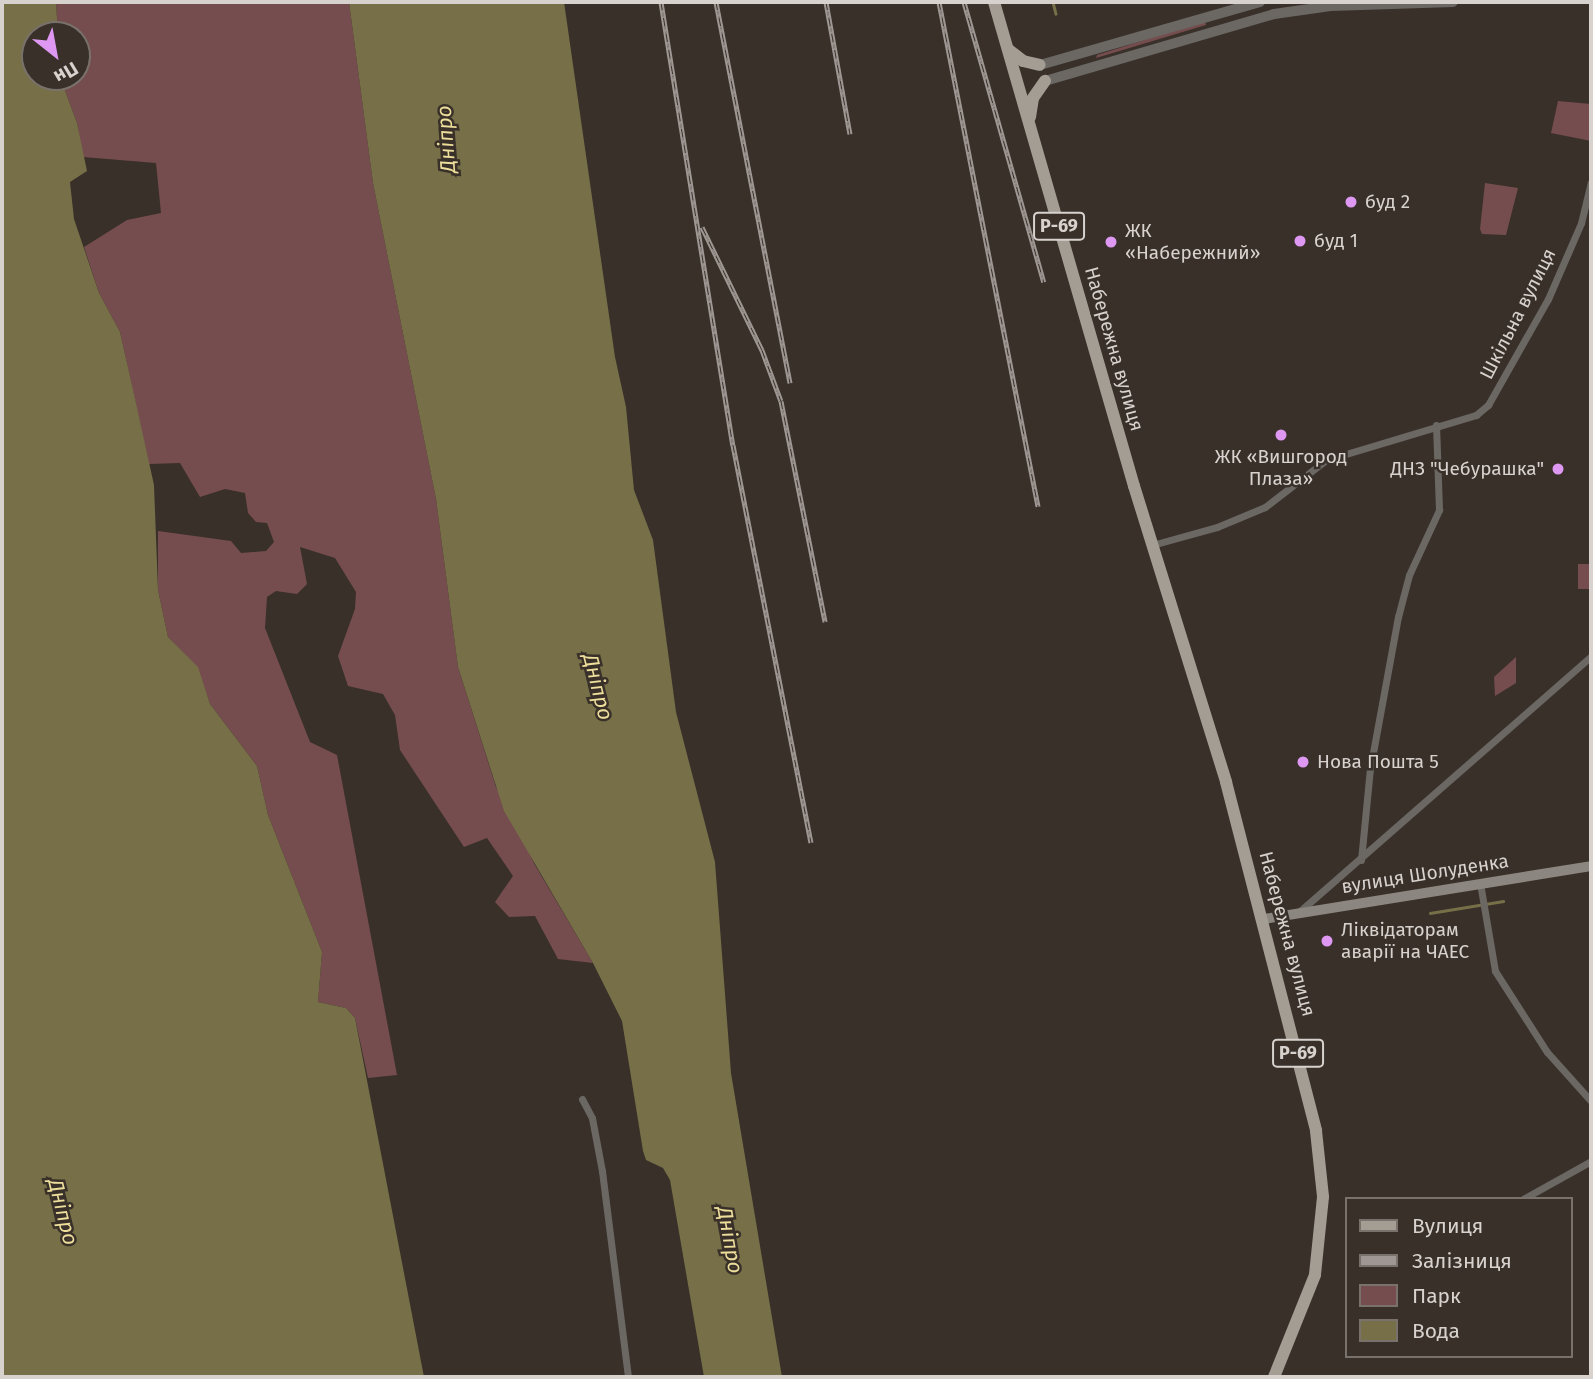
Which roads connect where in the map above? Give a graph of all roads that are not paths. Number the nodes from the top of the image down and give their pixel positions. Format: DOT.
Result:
graph roads {
  1 [pos="994,2"];
  2 [pos="1261,2"];
  3 [pos="1453,2"];
  4 [pos="1365,3"];
  5 [pos="1008,50"];
  6 [pos="1089,51"];
  7 [pos="1040,65"];
  8 [pos="1093,66"];
  9 [pos="1045,81"];
  10 [pos="1018,83"];
  11 [pos="1029,121"];
  12 [pos="1591,182"];
  13 [pos="1436,425"];
  14 [pos="1152,545"];
  15 [pos="1591,656"];
  16 [pos="1361,860"];
  17 [pos="1591,866"];
  18 [pos="1480,883"];
  19 [pos="1300,911"];
  20 [pos="1264,919"];
  21 [pos="582,1099"];
  22 [pos="1591,1101"];
  23 [pos="1591,1161"];
  24 [pos="1527,1197"];
  25 [pos="1279,1374"];
  26 [pos="628,1377"];
  1 -- 5 [label="main road, Набережна вулиця / Р-69"];
  2 -- 6 [label="street"];
  3 -- 4 [label="street"];
  4 -- 8 [label="street"];
  5 -- 7 [label="main road"];
  5 -- 10 [label="main road, Набережна вулиця / Р-69"];
  6 -- 7 [label="street"];
  6 -- 8 [label="street"];
  7 -- 10 [label="main road"];
  8 -- 9 [label="street"];
  9 -- 10 [label="main road"];
  9 -- 11 [label="main road"];
  10 -- 11 [label="main road, Набережна вулиця / Р-69"];
  11 -- 14 [label="main road, Набережна вулиця / Р-69"];
  12 -- 13 [label="street, Шкільна вулиця"];
  13 -- 14 [label="street"];
  13 -- 16 [label="street"];
  14 -- 20 [label="main road, Набережна вулиця / Р-69"];
  15 -- 16 [label="street"];
  16 -- 19 [label="street"];
  17 -- 18 [label="main road, вулиця Шолуденка"];
  18 -- 19 [label="main road, вулиця Шолуденка"];
  18 -- 22 [label="street"];
  19 -- 20 [label="main road, вулиця Шолуденка"];
  20 -- 25 [label="main road, Набережна вулиця / Р-69"];
  21 -- 26 [label="street"];
  23 -- 24 [label="street"];
}
